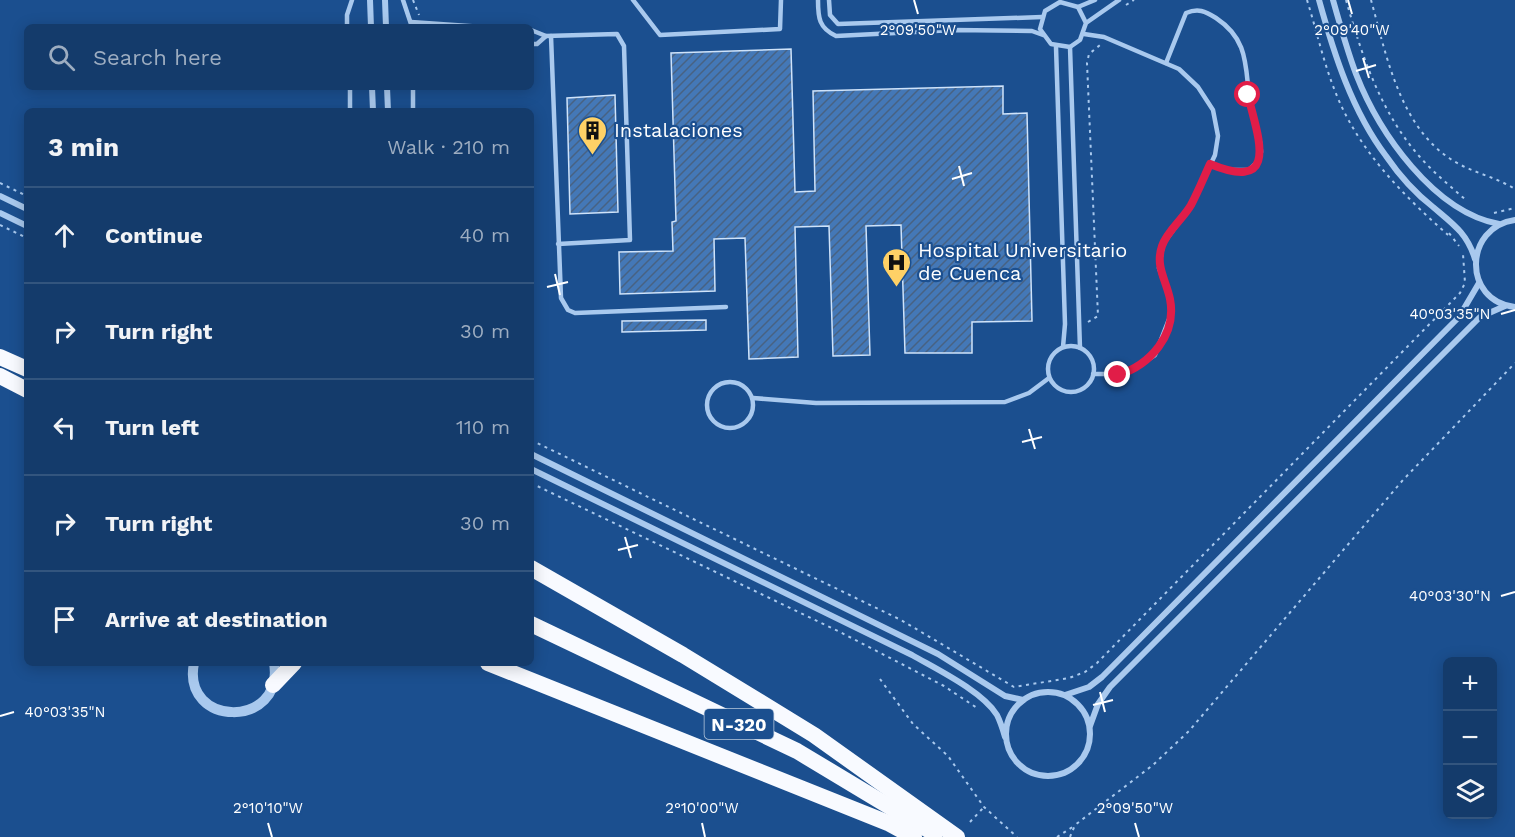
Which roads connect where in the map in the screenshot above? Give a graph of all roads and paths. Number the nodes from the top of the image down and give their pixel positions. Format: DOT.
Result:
graph roads {
  1 [pos="352,0"];
  2 [pos="370,0"];
  3 [pos="385,0"];
  4 [pos="403,0"];
  5 [pos="633,0"];
  6 [pos="781,0"];
  7 [pos="818,0"];
  8 [pos="829,0"];
  9 [pos="1095,0"];
  10 [pos="1119,0"];
  11 [pos="1134,0"];
  12 [pos="1319,0"];
  13 [pos="1334,0"];
  14 [pos="1346,0"];
  15 [pos="1371,0"];
  16 [pos="1125,6"];
  17 [pos="1078,7"];
  18 [pos="1041,16"];
  19 [pos="1086,23"];
  20 [pos="347,24"];
  21 [pos="371,24"];
  22 [pos="386,24"];
  23 [pos="411,24"];
  24 [pos="534,31"];
  25 [pos="1084,34"];
  26 [pos="1042,35"];
  27 [pos="548,36"];
  28 [pos="1104,37"];
  29 [pos="534,44"];
  30 [pos="1056,47"];
  31 [pos="1070,47"];
  32 [pos="1166,63"];
  33 [pos="350,90"];
  34 [pos="372,90"];
  35 [pos="387,90"];
  36 [pos="413,90"];
  37 [pos="350,108"];
  38 [pos="373,108"];
  39 [pos="388,108"];
  40 [pos="413,108"];
  41 [pos="1210,164"];
  42 [pos="0,183"];
  43 [pos="1515,189"];
  44 [pos="24,195"];
  45 [pos="0,196"];
  46 [pos="24,208"];
  47 [pos="1515,208"];
  48 [pos="0,213"];
  49 [pos="1465,213"];
  50 [pos="1490,213"];
  51 [pos="1515,220"];
  52 [pos="1499,224"];
  53 [pos="0,225"];
  54 [pos="24,225"];
  55 [pos="1456,225"];
  56 [pos="24,237"];
  57 [pos="558,244"];
  58 [pos="1475,259"];
  59 [pos="1479,283"];
  60 [pos="1505,306"];
  61 [pos="726,307"];
  62 [pos="1515,308"];
  63 [pos="1079,324"];
  64 [pos="1063,347"];
  65 [pos="1080,348"];
  66 [pos="0,357"];
  67 [pos="1515,363"];
  68 [pos="0,367"];
  69 [pos="24,368"];
  70 [pos="1093,374"];
  71 [pos="0,376"];
  72 [pos="1049,378"];
  73 [pos="24,379"];
  74 [pos="24,388"];
  75 [pos="753,398"];
  76 [pos="534,441"];
  77 [pos="534,455"];
  78 [pos="534,470"];
  79 [pos="534,484"];
  80 [pos="534,570"];
  81 [pos="534,625"];
  82 [pos="194,666"];
  83 [pos="274,666"];
  84 [pos="291,666"];
  85 [pos="496,666"];
  86 [pos="880,679"];
  87 [pos="1002,680"];
  88 [pos="273,685"];
  89 [pos="994,689"];
  90 [pos="1065,695"];
  91 [pos="1023,700"];
  92 [pos="984,702"];
  93 [pos="1090,726"];
  94 [pos="1005,737"];
  95 [pos="984,807"];
  96 [pos="970,822"];
  97 [pos="1075,825"];
  98 [pos="914,837"];
  99 [pos="940,837"];
  100 [pos="957,837"];
  101 [pos="1017,837"];
  102 [pos="1057,837"];
  103 [pos="1070,837"];
  1 -- 20 [label="lane"];
  2 -- 21 [label="street"];
  3 -- 22 [label="street"];
  4 -- 23 [label="lane"];
  5 -- 6 [label="lane"];
  7 -- 26 [label="lane"];
  8 -- 18 [label="lane"];
  9 -- 17 [label="lane"];
  10 -- 19 [label="lane"];
  11 -- 16 [label="path"];
  12 -- 55 [label="street"];
  13 -- 49 [label="street"];
  14 -- 49 [label="path"];
  15 -- 43 [label="path"];
  17 -- 18 [label="lane"];
  17 -- 19 [label="lane"];
  18 -- 26 [label="lane"];
  19 -- 25 [label="lane"];
  24 -- 27 [label="lane"];
  25 -- 28 [label="lane"];
  25 -- 31 [label="lane"];
  26 -- 30 [label="lane"];
  27 -- 29 [label="lane"];
  27 -- 57 [label="lane"];
  27 -- 57 [label="lane"];
  28 -- 32 [label="lane"];
  28 -- 63 [label="path"];
  30 -- 31 [label="lane"];
  30 -- 64 [label="lane"];
  31 -- 63 [label="lane"];
  32 -- 41 [label="lane"];
  32 -- 41 [label="lane"];
  33 -- 37 [label="lane"];
  34 -- 38 [label="street"];
  35 -- 39 [label="street"];
  36 -- 40 [label="lane"];
  41 -- 70 [label="lane"];
  42 -- 44 [label="path"];
  45 -- 46 [label="street"];
  47 -- 50 [label="path"];
  48 -- 54 [label="street"];
  49 -- 52 [label="street"];
  51 -- 52 [label="street"];
  52 -- 58 [label="street"];
  53 -- 56 [label="path"];
  55 -- 58 [label="street"];
  55 -- 87 [label="path"];
  57 -- 61 [label="lane"];
  58 -- 59 [label="street"];
  59 -- 60 [label="street"];
  59 -- 90 [label="street"];
  60 -- 62 [label="street"];
  60 -- 93 [label="street"];
  63 -- 65 [label="lane"];
  64 -- 65 [label="lane"];
  64 -- 72 [label="lane"];
  65 -- 70 [label="lane"];
  66 -- 69 [label="highway"];
  67 -- 97 [label="path"];
  68 -- 73 [label="highway"];
  70 -- 72 [label="lane"];
  71 -- 74 [label="highway"];
  72 -- 75 [label="lane"];
  75 -- 75 [label="lane"];
  76 -- 87 [label="path"];
  77 -- 89 [label="street"];
  78 -- 92 [label="street"];
  79 -- 92 [label="path"];
  80 -- 100 [label="highway"];
  81 -- 99 [label="highway, N-320"];
  82 -- 88 [label="street"];
  83 -- 88 [label="street"];
  84 -- 88 [label="highway"];
  85 -- 98 [label="highway"];
  86 -- 95 [label="path"];
  87 -- 89 [label="path"];
  89 -- 91 [label="street"];
  90 -- 91 [label="street"];
  90 -- 93 [label="street"];
  91 -- 94 [label="street"];
  92 -- 94 [label="street"];
  93 -- 94 [label="street"];
  95 -- 96 [label="path"];
  95 -- 101 [label="path"];
  97 -- 102 [label="path"];
  97 -- 103 [label="path"];
}
